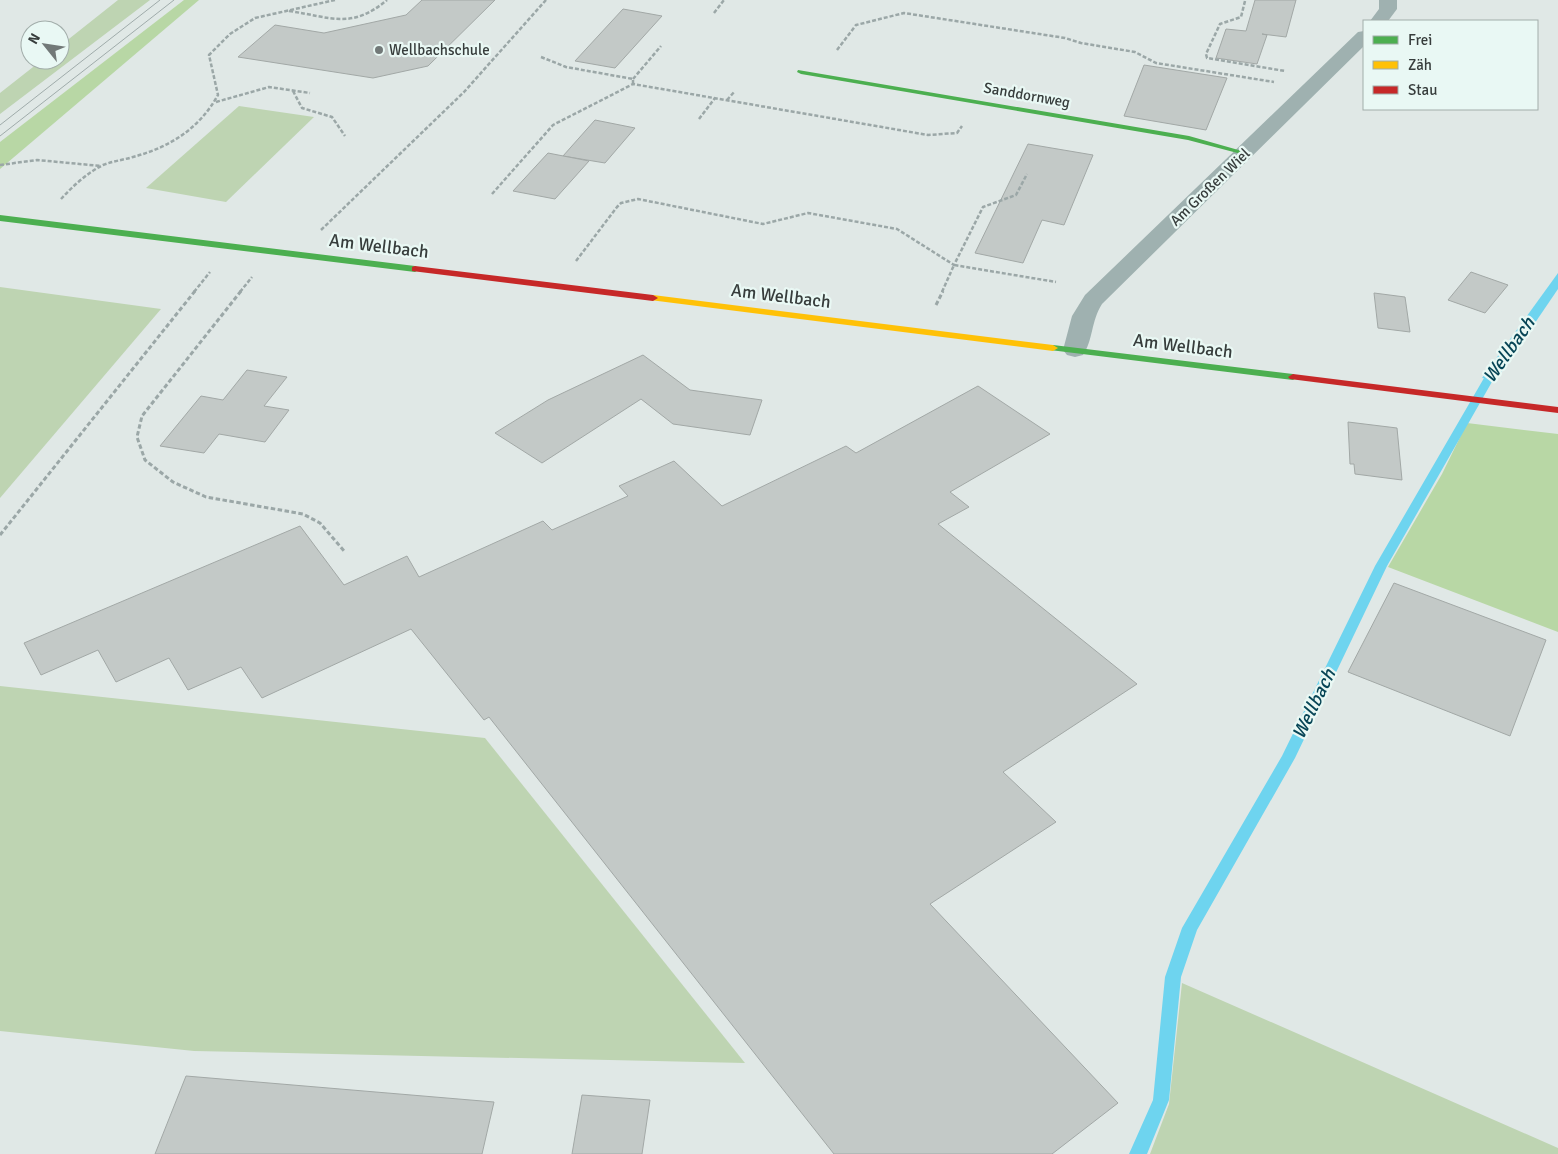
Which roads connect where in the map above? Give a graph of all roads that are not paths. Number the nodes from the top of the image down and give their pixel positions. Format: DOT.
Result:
graph roads {
  1 [pos="1388,0"];
  2 [pos="1380,20"];
  3 [pos="1363,37"];
  4 [pos="801,72"];
  5 [pos="1245,153"];
  6 [pos="0,218"];
  7 [pos="1075,350"];
  8 [pos="1558,410"];
  1 -- 2 [label="street"];
  3 -- 5 [label="street, Am Großen Wiel"];
  4 -- 5 [label="main road, Sanddornweg"];
  5 -- 7 [label="street, Am Großen Wiel"];
  6 -- 7 [label="main road, Am Wellbach"];
  7 -- 8 [label="main road, Am Wellbach"];
}
